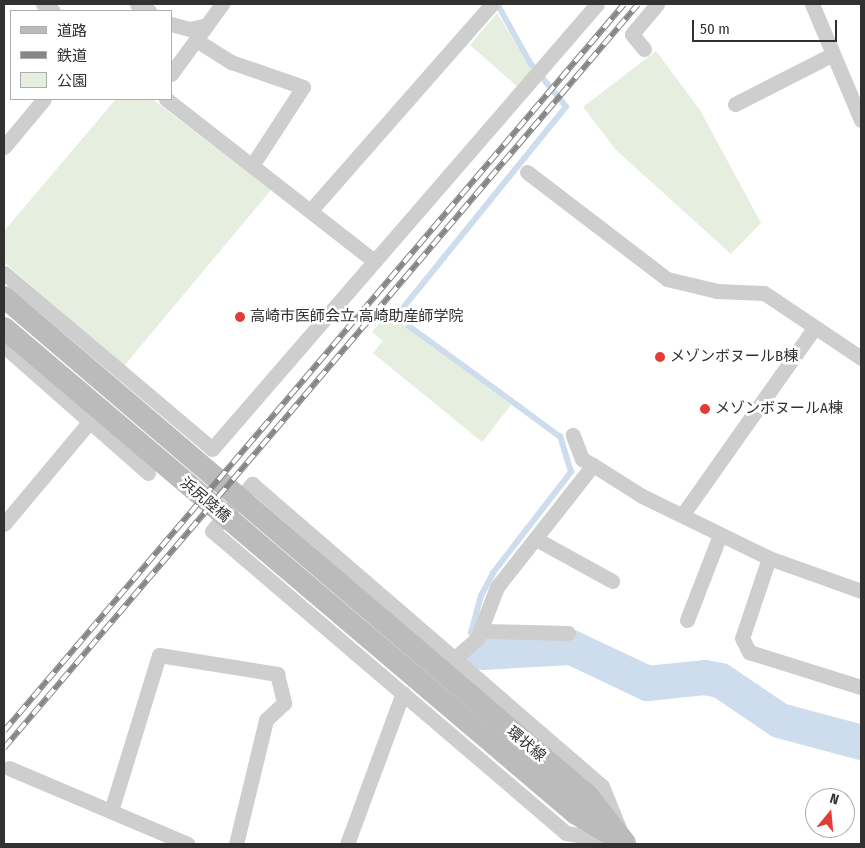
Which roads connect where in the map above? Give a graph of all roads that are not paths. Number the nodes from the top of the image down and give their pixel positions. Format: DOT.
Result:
graph roads {
  1 [pos="222,4"];
  2 [pos="492,4"];
  3 [pos="656,4"];
  4 [pos="812,4"];
  5 [pos="591,6"];
  6 [pos="172,24"];
  7 [pos="207,25"];
  8 [pos="196,40"];
  9 [pos="644,49"];
  10 [pos="831,55"];
  11 [pos="172,73"];
  12 [pos="43,100"];
  13 [pos="167,100"];
  14 [pos="735,104"];
  15 [pos="861,120"];
  16 [pos="4,147"];
  17 [pos="253,164"];
  18 [pos="527,172"];
  19 [pos="311,210"];
  20 [pos="374,260"];
  21 [pos="4,272"];
  22 [pos="4,297"];
  23 [pos="813,330"];
  24 [pos="4,335"];
  25 [pos="861,358"];
  26 [pos="91,420"];
  27 [pos="573,435"];
  28 [pos="593,465"];
  29 [pos="148,473"];
  30 [pos="683,514"];
  31 [pos="4,524"];
  32 [pos="720,535"];
  33 [pos="536,539"];
  34 [pos="769,558"];
  35 [pos="342,561"];
  36 [pos="612,581"];
  37 [pos="861,591"];
  38 [pos="302,608"];
  39 [pos="687,620"];
  40 [pos="483,631"];
  41 [pos="568,632"];
  42 [pos="419,652"];
  43 [pos="456,657"];
  44 [pos="405,670"];
  45 [pos="861,687"];
  46 [pos="403,693"];
  47 [pos="9,768"];
  48 [pos="111,811"];
  49 [pos="188,844"];
  50 [pos="236,844"];
  51 [pos="347,844"];
  52 [pos="626,844"];
  1 -- 7 [label="street"];
  2 -- 19 [label="street"];
  3 -- 9 [label="street"];
  4 -- 10 [label="street"];
  5 -- 20 [label="street"];
  6 -- 7 [label="street"];
  7 -- 8 [label="street"];
  8 -- 11 [label="street"];
  8 -- 17 [label="street"];
  10 -- 14 [label="street"];
  10 -- 15 [label="street"];
  12 -- 16 [label="street"];
  13 -- 17 [label="street"];
  17 -- 19 [label="street"];
  18 -- 23 [label="street"];
  19 -- 20 [label="street"];
  20 -- 21 [label="street"];
  22 -- 42 [label="street, 浜尻陸橋"];
  23 -- 25 [label="street"];
  23 -- 30 [label="street"];
  24 -- 26 [label="street"];
  24 -- 44 [label="street, 浜尻陸橋"];
  26 -- 29 [label="street"];
  26 -- 31 [label="street"];
  27 -- 28 [label="street"];
  28 -- 30 [label="street"];
  28 -- 33 [label="street"];
  30 -- 32 [label="street"];
  32 -- 34 [label="street"];
  32 -- 39 [label="street"];
  33 -- 36 [label="street"];
  33 -- 40 [label="street"];
  34 -- 37 [label="street"];
  34 -- 45 [label="street"];
  35 -- 38 [label="street"];
  35 -- 38 [label="street"];
  35 -- 43 [label="street"];
  38 -- 46 [label="street"];
  40 -- 41 [label="street"];
  40 -- 43 [label="street"];
  42 -- 52 [label="street, 環状線"];
  43 -- 52 [label="street"];
  44 -- 52 [label="street, 環状線"];
  46 -- 51 [label="street"];
  46 -- 52 [label="street"];
  47 -- 48 [label="street"];
  48 -- 49 [label="street"];
  48 -- 50 [label="street"];
}
